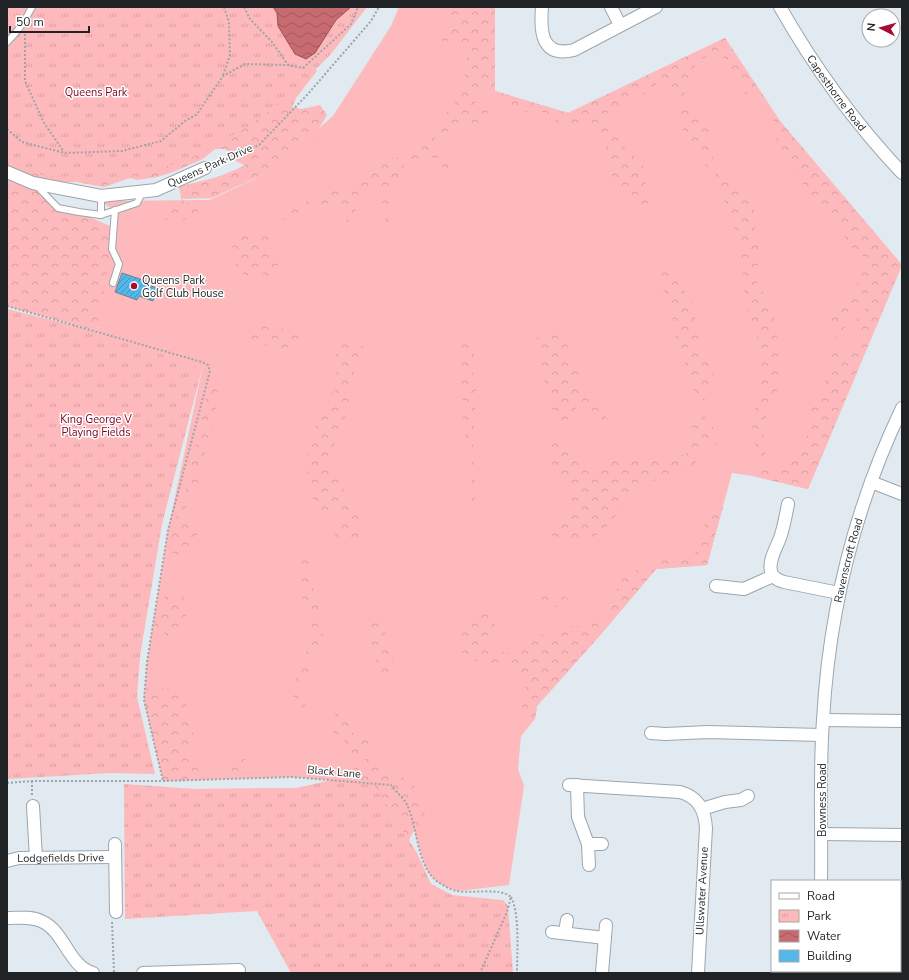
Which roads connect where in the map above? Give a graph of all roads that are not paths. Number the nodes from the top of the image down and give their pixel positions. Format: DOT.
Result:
graph roads {
  1 [pos="32,7"];
  2 [pos="542,7"];
  3 [pos="611,7"];
  4 [pos="656,7"];
  5 [pos="780,7"];
  6 [pos="620,25"];
  7 [pos="7,42"];
  8 [pos="205,168"];
  9 [pos="7,172"];
  10 [pos="902,173"];
  11 [pos="33,183"];
  12 [pos="143,191"];
  13 [pos="101,196"];
  14 [pos="115,210"];
  15 [pos="101,214"];
  16 [pos="113,283"];
  17 [pos="902,408"];
  18 [pos="871,482"];
  19 [pos="902,494"];
  20 [pos="788,504"];
  21 [pos="773,576"];
  22 [pos="716,586"];
  23 [pos="839,593"];
  24 [pos="823,720"];
  25 [pos="902,721"];
  26 [pos="651,733"];
  27 [pos="822,735"];
  28 [pos="748,796"];
  29 [pos="33,806"];
  30 [pos="702,809"];
  31 [pos="822,834"];
  32 [pos="902,835"];
  33 [pos="115,844"];
  34 [pos="588,844"];
  35 [pos="602,844"];
  36 [pos="115,857"];
  37 [pos="36,858"];
  38 [pos="7,861"];
  39 [pos="590,865"];
  40 [pos="821,880"];
  41 [pos="116,912"];
  42 [pos="7,918"];
  43 [pos="567,920"];
  44 [pos="606,926"];
  45 [pos="552,932"];
  46 [pos="565,933"];
  47 [pos="605,938"];
  48 [pos="239,968"];
  49 [pos="93,973"];
  50 [pos="142,973"];
  51 [pos="602,973"];
  52 [pos="698,973"];
  1 -- 7 [label="lane"];
  2 -- 6 [label="street"];
  3 -- 6 [label="street"];
  4 -- 6 [label="street"];
  5 -- 10 [label="street, Capesthorne Road"];
  8 -- 12 [label="street, Queens Park Drive"];
  9 -- 11 [label="street, Queens Park Drive"];
  11 -- 13 [label="street, Queens Park Drive"];
  11 -- 15 [label="lane"];
  12 -- 13 [label="street, Queens Park Drive"];
  12 -- 14 [label="lane"];
  13 -- 15 [label="lane"];
  14 -- 15 [label="lane"];
  14 -- 16 [label="lane"];
  17 -- 18 [label="street, Ravenscroft Road"];
  18 -- 19 [label="street"];
  18 -- 23 [label="street, Ravenscroft Road"];
  20 -- 21 [label="street"];
  21 -- 22 [label="street"];
  21 -- 23 [label="street"];
  23 -- 24 [label="street, Ravenscroft Road"];
  24 -- 25 [label="street"];
  24 -- 27 [label="street, Bowness Road"];
  26 -- 27 [label="street"];
  27 -- 31 [label="street, Bowness Road"];
  28 -- 30 [label="street"];
  29 -- 37 [label="street"];
  30 -- 34 [label="street"];
  30 -- 52 [label="street, Ullswater Avenue"];
  31 -- 32 [label="street"];
  31 -- 40 [label="street, Bowness Road"];
  33 -- 36 [label="street, Lodgefields Drive"];
  34 -- 35 [label="street"];
  34 -- 39 [label="street"];
  36 -- 37 [label="street, Lodgefields Drive"];
  36 -- 41 [label="street, Lodgefields Drive"];
  37 -- 38 [label="street, Lodgefields Drive"];
  42 -- 49 [label="street"];
  43 -- 46 [label="street"];
  44 -- 47 [label="street"];
  45 -- 46 [label="street"];
  46 -- 47 [label="street"];
  47 -- 51 [label="street"];
  48 -- 50 [label="street"];
}
